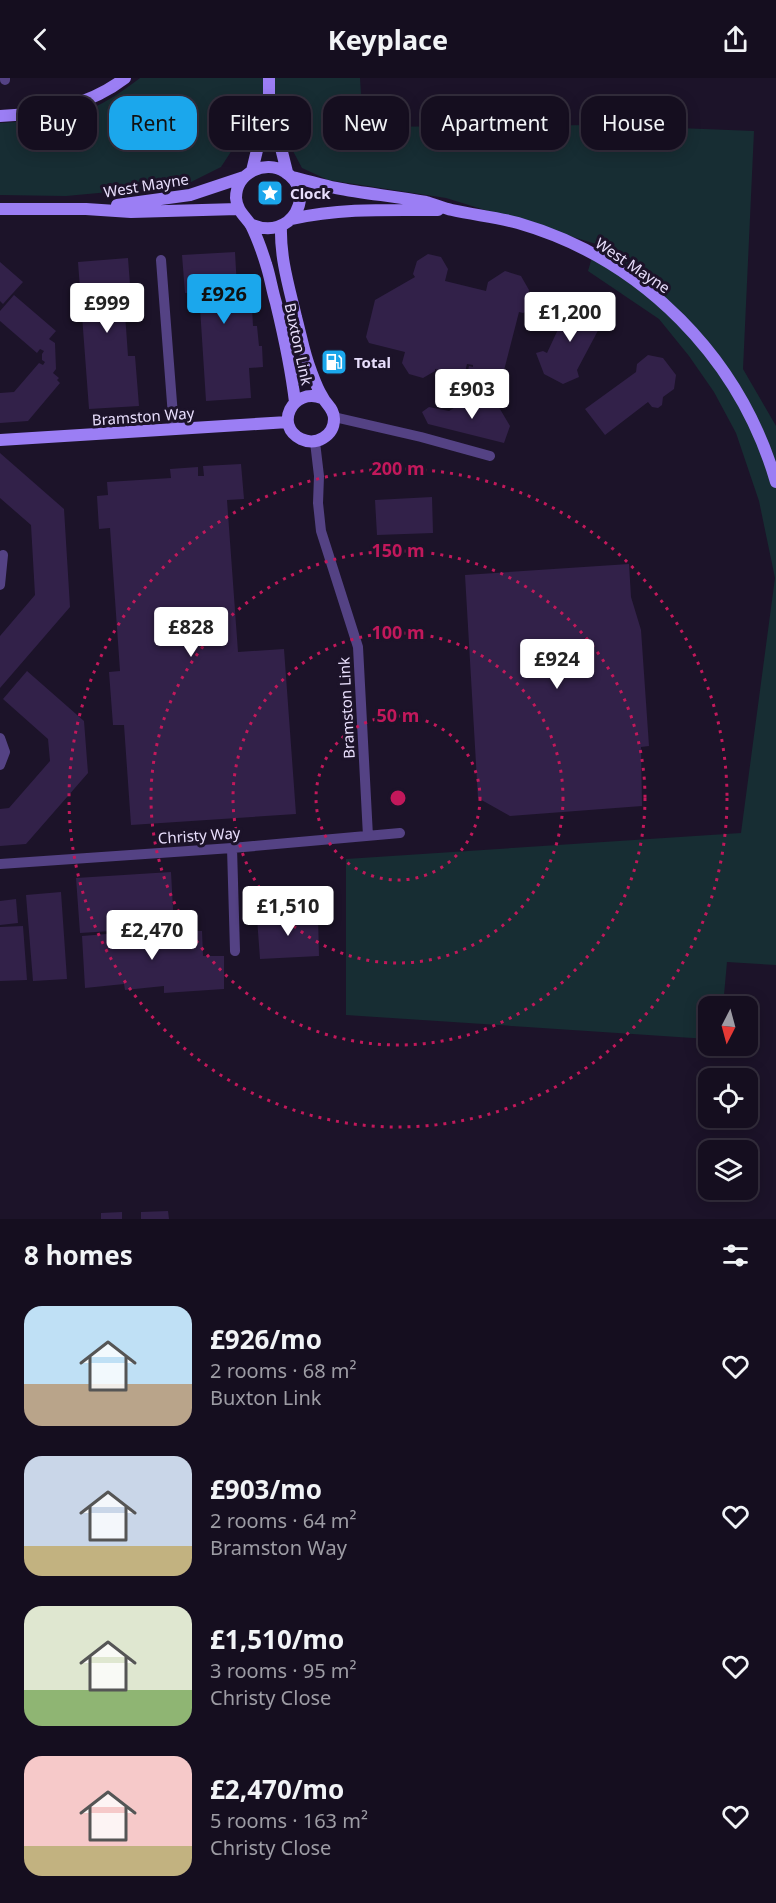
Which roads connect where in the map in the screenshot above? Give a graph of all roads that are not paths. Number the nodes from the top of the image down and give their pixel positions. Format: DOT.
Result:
graph roads {
  1 [pos="125,78"];
  2 [pos="269,78"];
  3 [pos="269,96"];
  4 [pos="0,116"];
  5 [pos="255,150"];
  6 [pos="283,150"];
  7 [pos="248,174"];
  8 [pos="289,174"];
  9 [pos="0,209"];
  10 [pos="86,209"];
  11 [pos="238,209"];
  12 [pos="451,210"];
  13 [pos="292,219"];
  14 [pos="250,224"];
  15 [pos="281,227"];
  16 [pos="161,260"];
  17 [pos="322,398"];
  18 [pos="296,402"];
  19 [pos="334,417"];
  20 [pos="288,422"];
  21 [pos="174,429"];
  22 [pos="0,440"];
  23 [pos="315,442"];
  24 [pos="490,456"];
  25 [pos="776,482"];
  26 [pos="0,543"];
  27 [pos="2,559"];
  28 [pos="0,585"];
  29 [pos="0,738"];
  30 [pos="0,765"];
  31 [pos="400,833"];
  32 [pos="368,836"];
  33 [pos="232,848"];
  34 [pos="0,864"];
  35 [pos="235,951"];
  1 -- 4 [label="main road"];
  2 -- 3 [label="main road"];
  5 -- 7 [label="main road"];
  6 -- 8 [label="main road"];
  7 -- 8 [label="main road"];
  7 -- 10 [label="main road, West Mayne"];
  7 -- 11 [label="main road"];
  8 -- 12 [label="main road, West Mayne"];
  8 -- 13 [label="main road"];
  9 -- 10 [label="main road, West Mayne"];
  10 -- 11 [label="main road, West Mayne"];
  11 -- 14 [label="main road"];
  12 -- 13 [label="main road, West Mayne"];
  12 -- 25 [label="main road, West Mayne"];
  13 -- 15 [label="main road"];
  14 -- 15 [label="main road"];
  14 -- 18 [label="main road, Buxton Link"];
  15 -- 17 [label="main road, Buxton Link"];
  16 -- 21 [label="street"];
  17 -- 18 [label="main road"];
  17 -- 19 [label="main road"];
  18 -- 20 [label="main road"];
  19 -- 23 [label="main road"];
  19 -- 24 [label="street"];
  20 -- 21 [label="main road, Bramston Way"];
  20 -- 23 [label="main road"];
  21 -- 22 [label="main road, Bramston Way"];
  23 -- 32 [label="street, Bramston Link"];
  26 -- 27 [label="street"];
  27 -- 28 [label="street"];
  29 -- 30 [label="street"];
  31 -- 32 [label="street, Christy Way"];
  32 -- 33 [label="street, Christy Way"];
  33 -- 34 [label="street, Christy Way"];
  33 -- 35 [label="street"];
}
